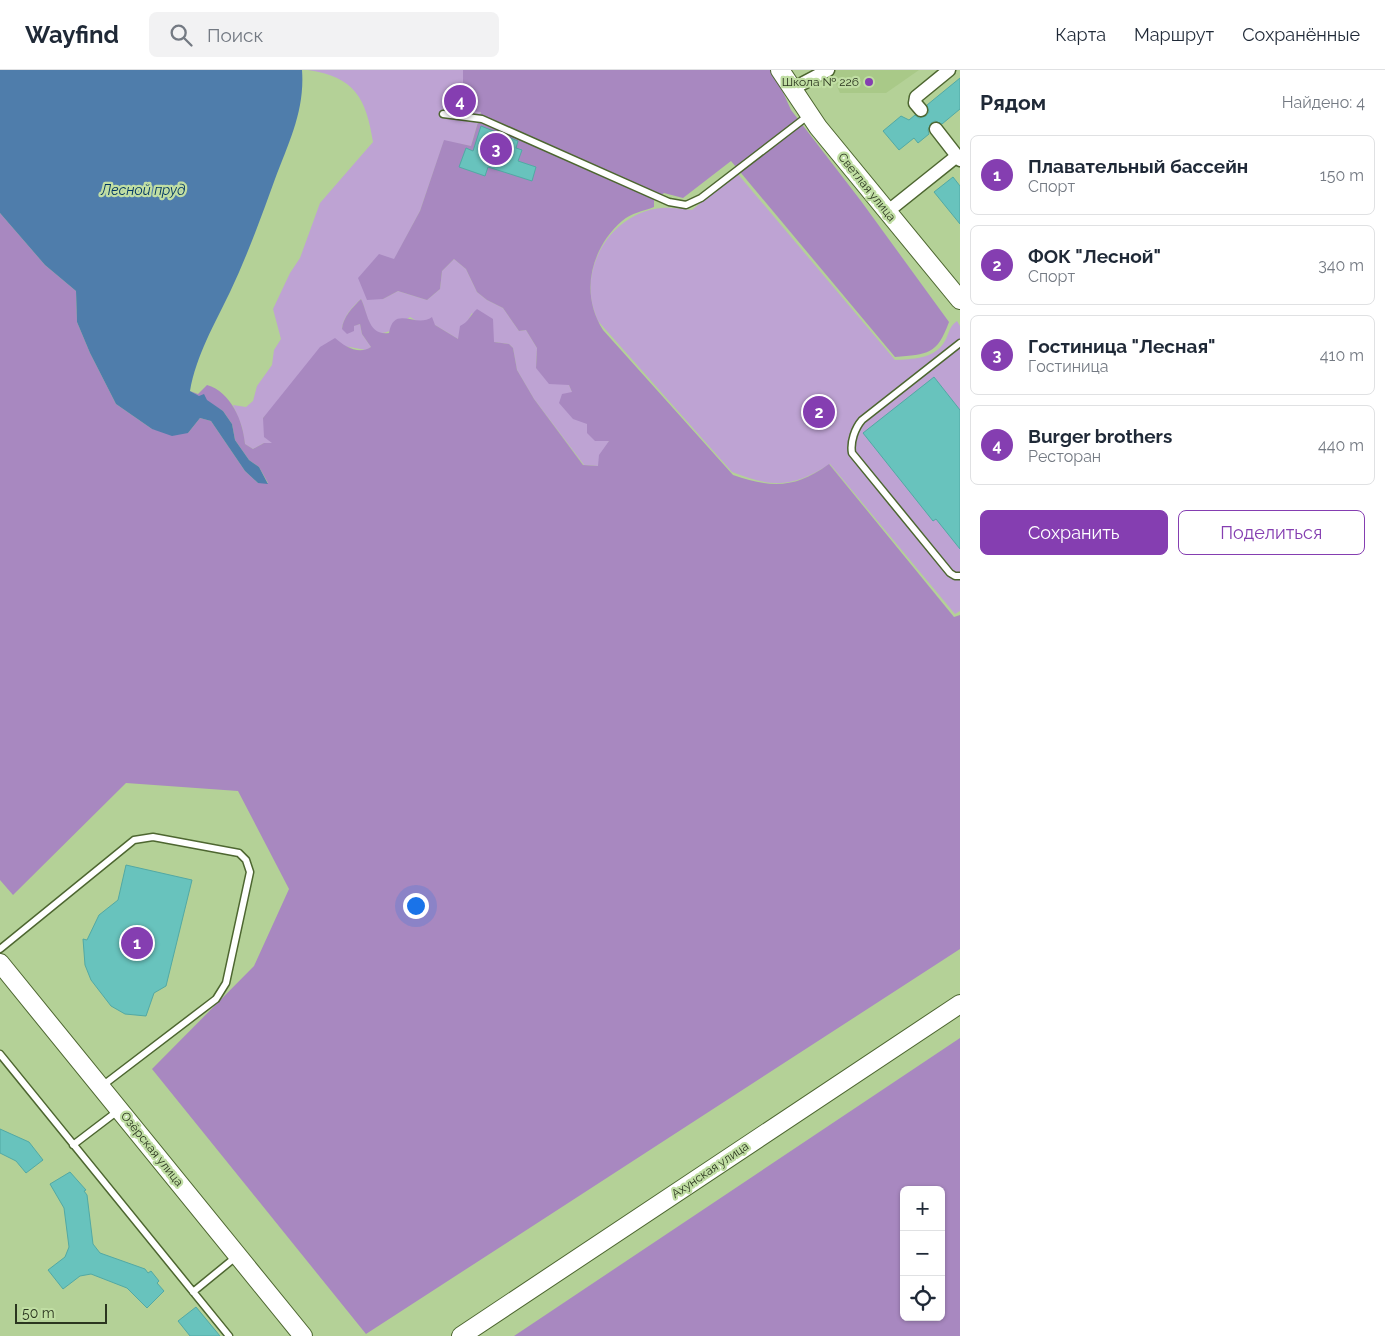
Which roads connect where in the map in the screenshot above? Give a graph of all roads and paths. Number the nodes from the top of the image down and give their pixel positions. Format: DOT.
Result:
graph roads {
  1 [pos="780,70"];
  2 [pos="828,70"];
  3 [pos="949,70"];
  4 [pos="792,89"];
  5 [pos="921,110"];
  6 [pos="443,114"];
  7 [pos="809,115"];
  8 [pos="936,129"];
  9 [pos="958,158"];
  10 [pos="887,212"];
  11 [pos="960,300"];
  12 [pos="960,344"];
  13 [pos="960,576"];
  14 [pos="0,949"];
  15 [pos="5,972"];
  16 [pos="960,1004"];
  17 [pos="0,1054"];
  18 [pos="101,1086"];
  19 [pos="120,1109"];
  20 [pos="74,1145"];
  21 [pos="238,1256"];
  22 [pos="193,1292"];
  23 [pos="229,1336"];
  24 [pos="303,1336"];
  25 [pos="461,1336"];
  1 -- 4 [label="main road, Светлая улица"];
  2 -- 4 [label="street"];
  3 -- 5 [label="street"];
  4 -- 7 [label="main road, Светлая улица"];
  6 -- 7 [label="lane"];
  7 -- 10 [label="main road, Светлая улица"];
  8 -- 9 [label="street"];
  9 -- 10 [label="street"];
  10 -- 11 [label="main road, Светлая улица"];
  12 -- 13 [label="lane"];
  14 -- 18 [label="lane"];
  15 -- 18 [label="main road, Озёрская улица"];
  16 -- 25 [label="main road, Ахунская улица"];
  17 -- 20 [label="lane"];
  18 -- 19 [label="main road, Озёрская улица"];
  19 -- 20 [label="lane"];
  19 -- 21 [label="main road, Озёрская улица"];
  20 -- 22 [label="lane"];
  21 -- 22 [label="lane"];
  21 -- 24 [label="main road, Озёрская улица"];
  22 -- 23 [label="lane"];
}
